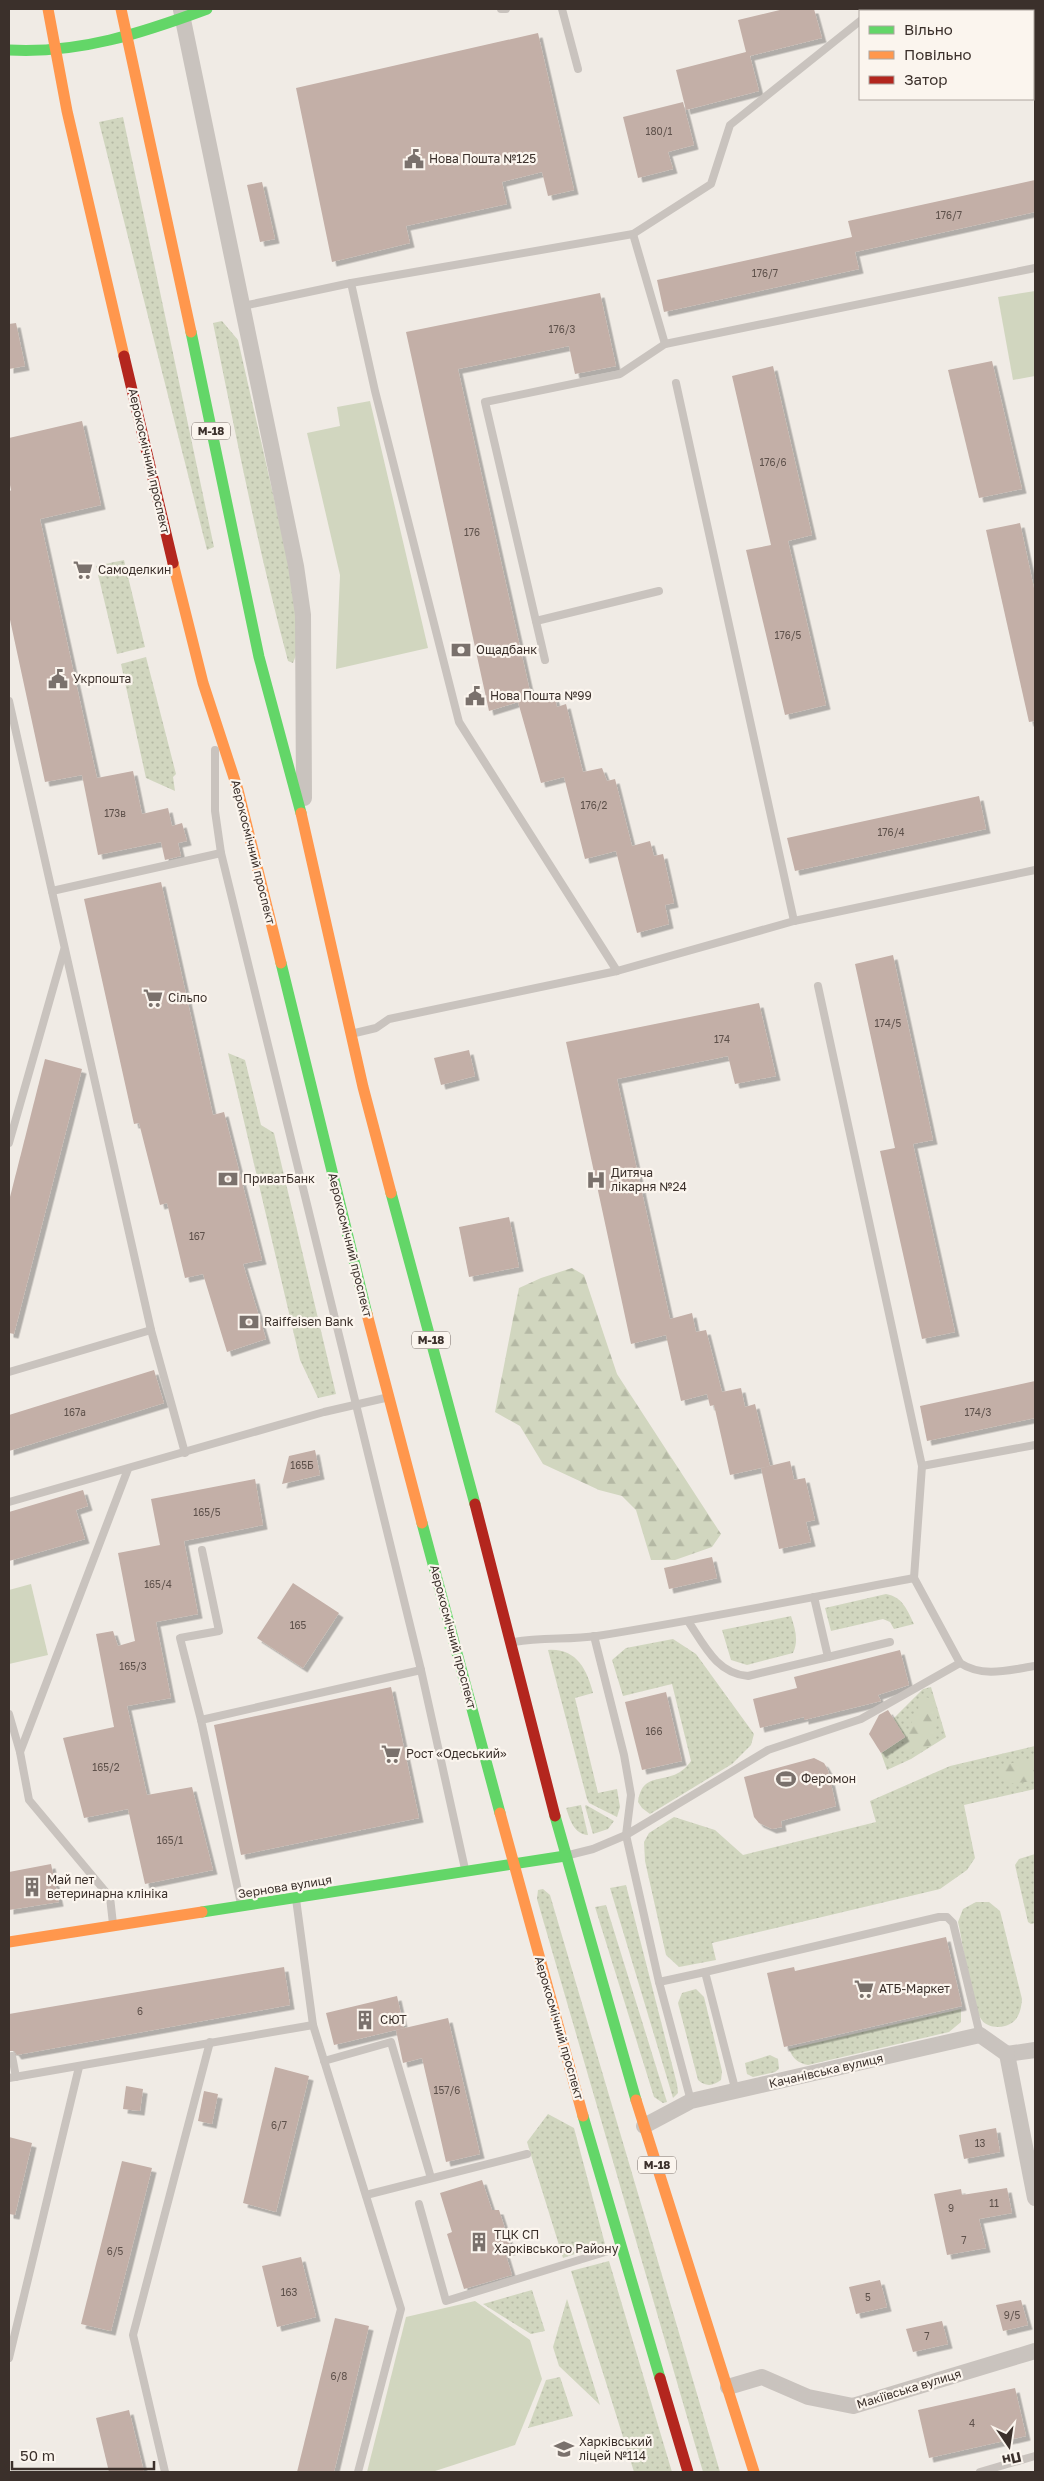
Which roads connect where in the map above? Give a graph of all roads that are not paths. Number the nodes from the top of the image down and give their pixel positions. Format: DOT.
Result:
graph roads {
  1 [pos="48,9"];
  2 [pos="121,9"];
  3 [pos="208,9"];
  4 [pos="501,9"];
  5 [pos="506,9"];
  6 [pos="562,9"];
  7 [pos="182,13"];
  8 [pos="859,22"];
  9 [pos="127,38"];
  10 [pos="9,50"];
  11 [pos="56,52"];
  12 [pos="578,69"];
  13 [pos="633,234"];
  14 [pos="1035,268"];
  15 [pos="351,283"];
  16 [pos="243,306"];
  17 [pos="665,344"];
  18 [pos="676,382"];
  19 [pos="659,592"];
  20 [pos="536,621"];
  21 [pos="545,660"];
  22 [pos="9,701"];
  23 [pos="214,719"];
  24 [pos="304,822"];
  25 [pos="221,853"];
  26 [pos="1035,863"];
  27 [pos="1032,871"];
  28 [pos="52,891"];
  29 [pos="794,921"];
  30 [pos="65,947"];
  31 [pos="617,971"];
  32 [pos="818,986"];
  33 [pos="350,1034"];
  34 [pos="9,1142"];
  35 [pos="152,1330"];
  36 [pos="9,1372"];
  37 [pos="388,1397"];
  38 [pos="355,1404"];
  39 [pos="1035,1445"];
  40 [pos="185,1453"];
  41 [pos="922,1466"];
  42 [pos="128,1469"];
  43 [pos="9,1502"];
  44 [pos="202,1550"];
  45 [pos="914,1578"];
  46 [pos="814,1597"];
  47 [pos="688,1621"];
  48 [pos="594,1636"];
  49 [pos="890,1642"];
  50 [pos="510,1643"];
  51 [pos="828,1657"];
  52 [pos="960,1663"];
  53 [pos="1035,1666"];
  54 [pos="421,1670"];
  55 [pos="9,1714"];
  56 [pos="201,1720"];
  57 [pos="20,1752"];
  58 [pos="626,1835"];
  59 [pos="565,1856"];
  60 [pos="514,1864"];
  61 [pos="465,1871"];
  62 [pos="296,1899"];
  63 [pos="242,1907"];
  64 [pos="113,1926"];
  65 [pos="9,1942"];
  66 [pos="705,1972"];
  67 [pos="659,1982"];
  68 [pos="313,2025"];
  69 [pos="980,2035"];
  70 [pos="210,2042"];
  71 [pos="1035,2050"];
  72 [pos="1007,2054"];
  73 [pos="12,2056"];
  74 [pos="324,2061"];
  75 [pos="79,2067"];
  76 [pos="12,2078"];
  77 [pos="736,2092"];
  78 [pos="691,2101"];
  79 [pos="644,2126"];
  80 [pos="527,2154"];
  81 [pos="431,2178"];
  82 [pos="366,2195"];
  83 [pos="1035,2198"];
  84 [pos="419,2204"];
  85 [pos="622,2247"];
  86 [pos="1035,2351"];
  87 [pos="9,2358"];
  88 [pos="728,2388"];
  89 [pos="1035,2456"];
  90 [pos="165,2472"];
  91 [pos="358,2472"];
  92 [pos="688,2472"];
  93 [pos="754,2472"];
  94 [pos="980,2472"];
  1 -- 11 [label="main road, Аерокосмічний проспект"];
  2 -- 9 [label="main road, М-18"];
  3 -- 7 [label="main road"];
  4 -- 5 [label="lane"];
  6 -- 12 [label="lane"];
  7 -- 9 [label="main road"];
  7 -- 16 [label="street"];
  8 -- 13 [label="lane"];
  9 -- 11 [label="main road"];
  9 -- 24 [label="main road, М-18"];
  10 -- 11 [label="main road"];
  11 -- 23 [label="main road, Аерокосмічний проспект"];
  13 -- 15 [label="lane"];
  13 -- 17 [label="lane"];
  14 -- 17 [label="lane"];
  15 -- 16 [label="lane"];
  15 -- 31 [label="lane"];
  16 -- 24 [label="street"];
  17 -- 20 [label="lane"];
  18 -- 29 [label="lane"];
  19 -- 20 [label="lane"];
  20 -- 21 [label="lane"];
  22 -- 28 [label="lane"];
  23 -- 25 [label="lane"];
  23 -- 37 [label="main road, Аерокосмічний проспект"];
  24 -- 33 [label="main road, М-18"];
  25 -- 28 [label="lane"];
  25 -- 38 [label="lane"];
  26 -- 27 [label="lane"];
  27 -- 29 [label="lane"];
  28 -- 30 [label="lane"];
  29 -- 31 [label="lane"];
  30 -- 34 [label="lane"];
  30 -- 35 [label="lane"];
  31 -- 33 [label="lane"];
  32 -- 41 [label="lane"];
  33 -- 50 [label="main road, М-18"];
  35 -- 36 [label="lane"];
  35 -- 40 [label="lane"];
  37 -- 38 [label="lane"];
  37 -- 60 [label="main road, Аерокосмічний проспект"];
  38 -- 40 [label="lane"];
  38 -- 54 [label="lane"];
  39 -- 41 [label="lane"];
  40 -- 42 [label="lane"];
  41 -- 45 [label="lane"];
  42 -- 43 [label="lane"];
  42 -- 57 [label="lane"];
  44 -- 56 [label="lane"];
  45 -- 46 [label="lane"];
  45 -- 52 [label="lane"];
  46 -- 47 [label="lane"];
  46 -- 51 [label="lane"];
  47 -- 48 [label="lane"];
  47 -- 51 [label="lane"];
  48 -- 50 [label="lane"];
  48 -- 58 [label="lane"];
  49 -- 51 [label="lane"];
  50 -- 59 [label="main road, М-18"];
  52 -- 53 [label="lane"];
  52 -- 58 [label="lane"];
  54 -- 56 [label="lane"];
  54 -- 61 [label="lane"];
  55 -- 57 [label="lane"];
  56 -- 63 [label="lane"];
  57 -- 64 [label="lane"];
  58 -- 59 [label="lane"];
  58 -- 67 [label="lane"];
  59 -- 60 [label="main road, Зернова вулиця"];
  59 -- 79 [label="main road, М-18"];
  60 -- 61 [label="main road, Зернова вулиця"];
  60 -- 85 [label="main road, Аерокосмічний проспект"];
  61 -- 62 [label="main road, Зернова вулиця"];
  62 -- 63 [label="main road, Зернова вулиця"];
  62 -- 68 [label="lane"];
  63 -- 64 [label="main road, Зернова вулиця"];
  64 -- 65 [label="main road, Зернова вулиця"];
  66 -- 67 [label="lane"];
  66 -- 69 [label="lane"];
  66 -- 77 [label="lane"];
  67 -- 78 [label="lane"];
  68 -- 70 [label="lane"];
  68 -- 74 [label="lane"];
  69 -- 72 [label="street"];
  69 -- 77 [label="street, Качанівська вулиця"];
  70 -- 75 [label="lane"];
  70 -- 90 [label="lane"];
  71 -- 72 [label="street"];
  72 -- 83 [label="street"];
  73 -- 76 [label="lane"];
  74 -- 81 [label="lane"];
  74 -- 82 [label="lane"];
  75 -- 76 [label="lane"];
  75 -- 87 [label="lane"];
  77 -- 78 [label="street, Качанівська вулиця"];
  78 -- 79 [label="street, Качанівська вулиця"];
  79 -- 88 [label="main road, М-18"];
  80 -- 81 [label="lane"];
  81 -- 82 [label="lane"];
  82 -- 91 [label="lane"];
  84 -- 85 [label="lane"];
  85 -- 92 [label="main road, Аерокосмічний проспект"];
  86 -- 88 [label="street, Макіївська вулиця"];
  88 -- 93 [label="main road, М-18"];
  89 -- 94 [label="lane"];
}
